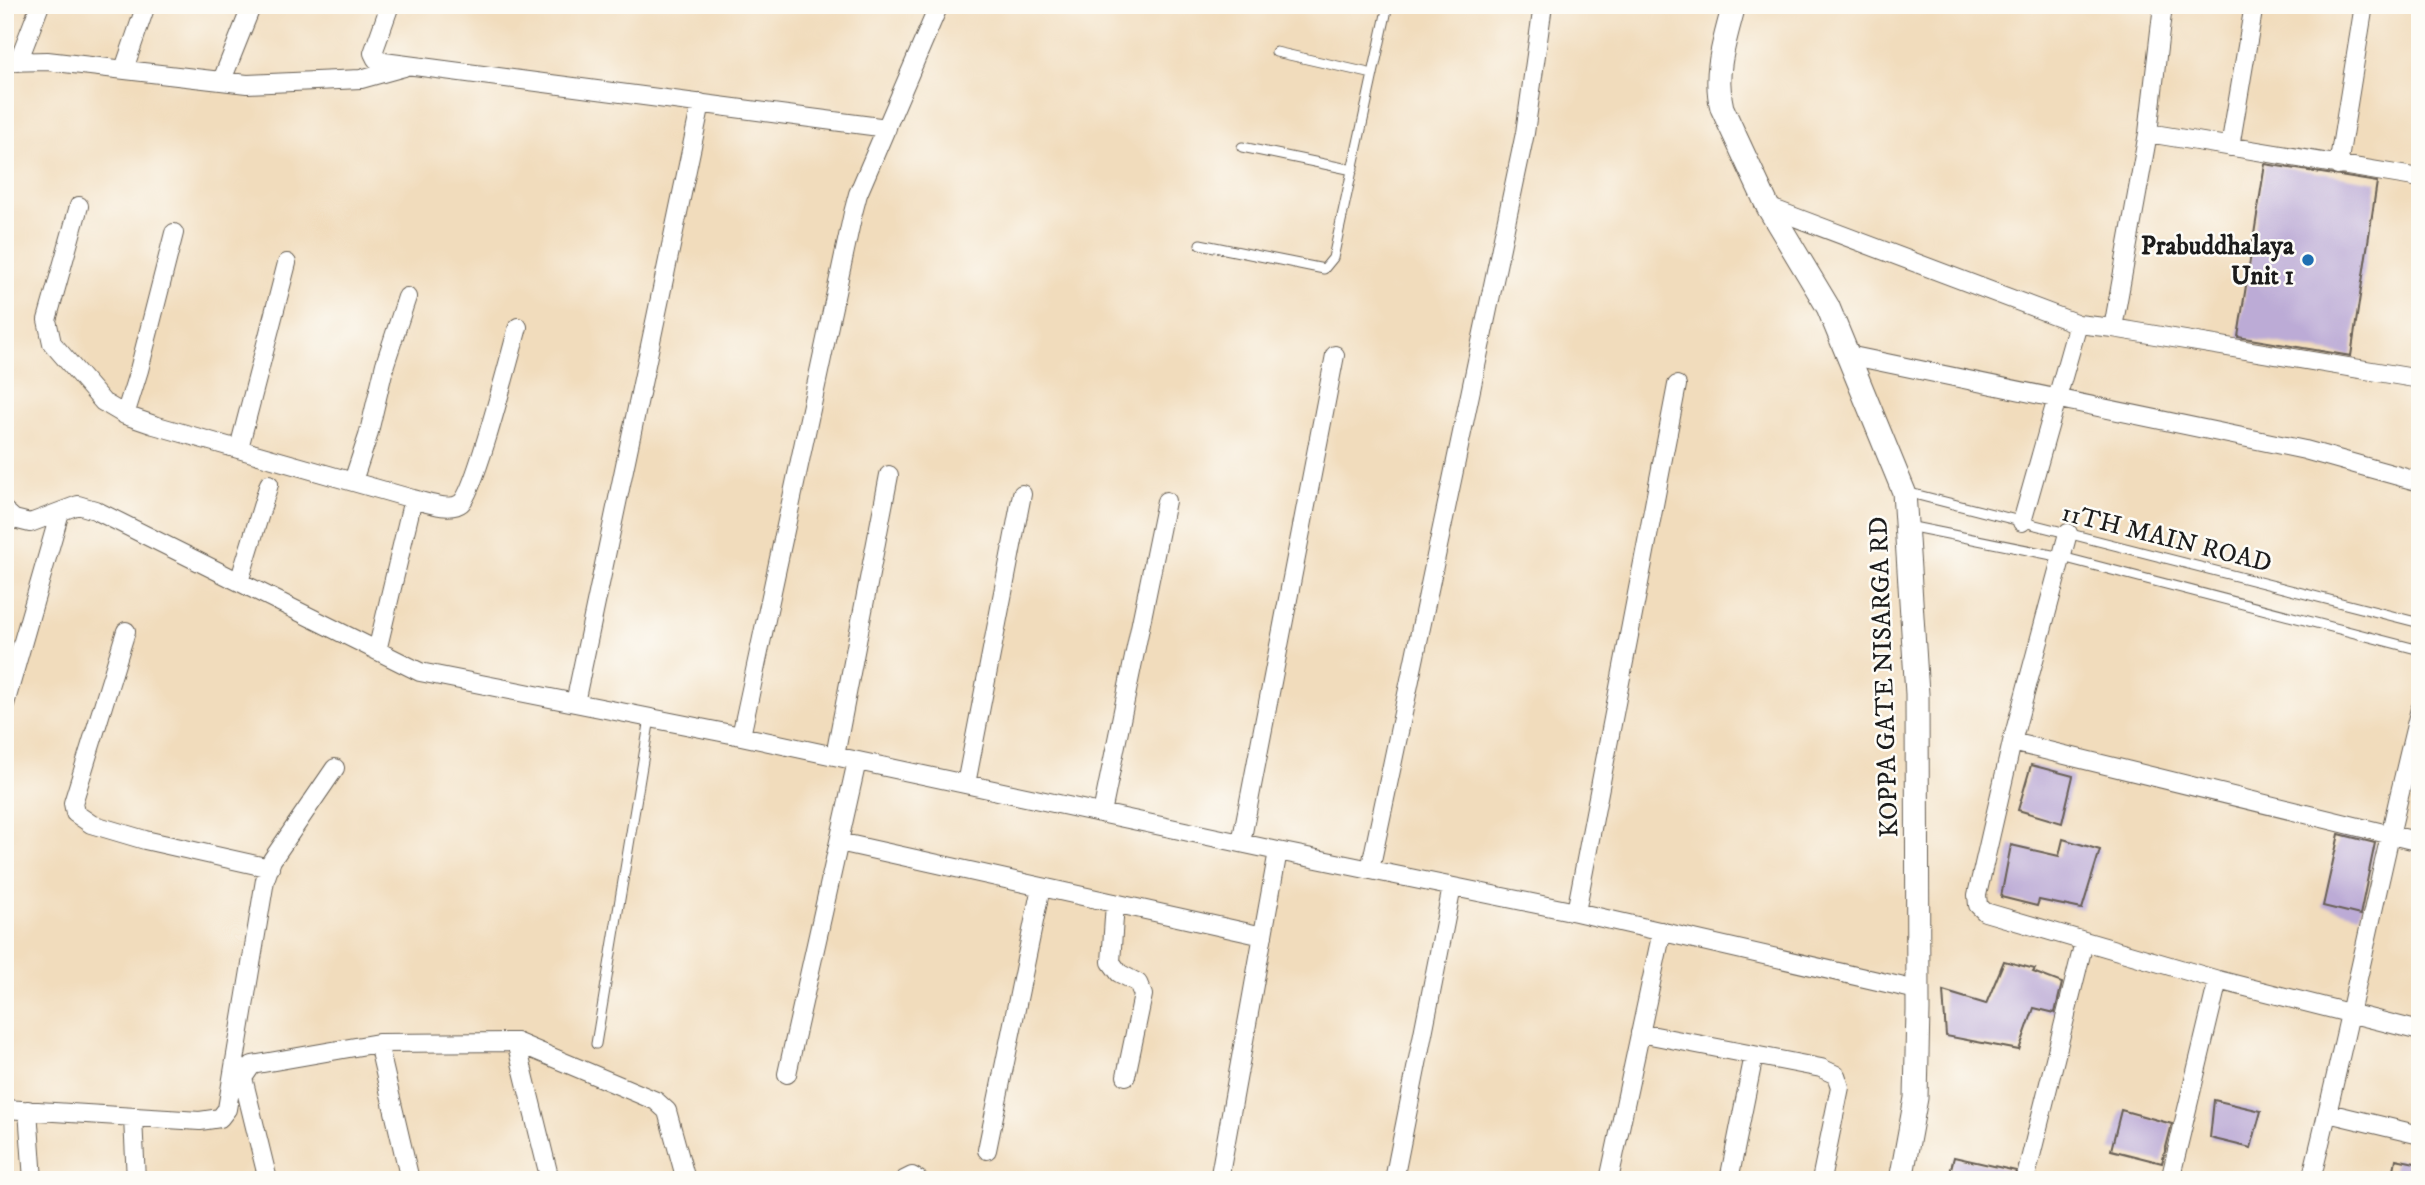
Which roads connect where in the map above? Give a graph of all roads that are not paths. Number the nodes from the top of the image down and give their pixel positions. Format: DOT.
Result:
graph roads {
  1 [pos="40,5"];
  2 [pos="146,5"];
  3 [pos="252,5"];
  4 [pos="390,5"];
  5 [pos="939,5"];
  6 [pos="1388,5"];
  7 [pos="1543,5"];
  8 [pos="1734,5"];
  9 [pos="2163,5"];
  10 [pos="2254,5"];
  11 [pos="2364,5"];
  12 [pos="1276,52"];
  13 [pos="12,62"];
  14 [pos="411,65"];
  15 [pos="124,69"];
  16 [pos="1373,74"];
  17 [pos="222,80"];
  18 [pos="701,103"];
  19 [pos="887,128"];
  20 [pos="2148,133"];
  21 [pos="1242,146"];
  22 [pos="2230,147"];
  23 [pos="2338,166"];
  24 [pos="1353,170"];
  25 [pos="2420,178"];
  26 [pos="79,206"];
  27 [pos="1768,207"];
  28 [pos="174,233"];
  29 [pos="1200,243"];
  30 [pos="287,263"];
  31 [pos="407,297"];
  32 [pos="2078,324"];
  33 [pos="518,327"];
  34 [pos="2113,328"];
  35 [pos="1335,355"];
  36 [pos="1848,355"];
  37 [pos="2420,379"];
  38 [pos="1677,385"];
  39 [pos="2057,398"];
  40 [pos="125,415"];
  41 [pos="239,448"];
  42 [pos="889,475"];
  43 [pos="353,481"];
  44 [pos="2420,482"];
  45 [pos="269,484"];
  46 [pos="1904,492"];
  47 [pos="1022,494"];
  48 [pos="413,499"];
  49 [pos="1166,500"];
  50 [pos="5,511"];
  51 [pos="60,512"];
  52 [pos="2022,522"];
  53 [pos="1906,526"];
  54 [pos="2068,533"];
  55 [pos="2062,557"];
  56 [pos="239,582"];
  57 [pos="2420,623"];
  58 [pos="126,631"];
  59 [pos="2420,650"];
  60 [pos="377,651"];
  61 [pos="575,703"];
  62 [pos="5,704"];
  63 [pos="2420,709"];
  64 [pos="650,718"];
  65 [pos="741,736"];
  66 [pos="2012,742"];
  67 [pos="835,756"];
  68 [pos="857,761"];
  69 [pos="335,768"];
  70 [pos="966,784"];
  71 [pos="1102,813"];
  72 [pos="2388,834"];
  73 [pos="839,842"];
  74 [pos="2420,842"];
  75 [pos="1241,843"];
  76 [pos="1278,851"];
  77 [pos="270,868"];
  78 [pos="1370,870"];
  79 [pos="1041,887"];
  80 [pos="1452,887"];
  81 [pos="1115,903"];
  82 [pos="1576,912"];
  83 [pos="1662,931"];
  84 [pos="1263,936"];
  85 [pos="2084,942"];
  86 [pos="2218,980"];
  87 [pos="1917,990"];
  88 [pos="2350,1014"];
  89 [pos="2420,1031"];
  90 [pos="1640,1033"];
  91 [pos="516,1042"];
  92 [pos="378,1044"];
  93 [pos="596,1044"];
  94 [pos="1754,1055"];
  95 [pos="787,1074"];
  96 [pos="1126,1076"];
  97 [pos="5,1109"];
  98 [pos="28,1110"];
  99 [pos="2328,1113"];
  100 [pos="133,1118"];
  101 [pos="2420,1135"];
  102 [pos="987,1150"];
  103 [pos="33,1180"];
  104 [pos="136,1180"];
  105 [pos="268,1180"];
  106 [pos="411,1180"];
  107 [pos="550,1180"];
  108 [pos="685,1180"];
  109 [pos="904,1180"];
  110 [pos="919,1180"];
  111 [pos="1219,1180"];
  112 [pos="1394,1180"];
  113 [pos="1609,1180"];
  114 [pos="1729,1180"];
  115 [pos="1821,1180"];
  116 [pos="1901,1180"];
  117 [pos="2025,1180"];
  118 [pos="2170,1180"];
  119 [pos="2311,1180"];
  1 -- 13 [label="street"];
  2 -- 15 [label="street"];
  3 -- 17 [label="street"];
  4 -- 14 [label="street"];
  5 -- 19 [label="street"];
  6 -- 16 [label="lane"];
  7 -- 78 [label="street"];
  8 -- 27 [label="street, KOPPA GATE NISARGA RD"];
  9 -- 20 [label="street"];
  10 -- 22 [label="street"];
  11 -- 23 [label="street"];
  12 -- 16 [label="lane"];
  13 -- 15 [label="street"];
  14 -- 17 [label="street"];
  14 -- 18 [label="street"];
  15 -- 17 [label="street"];
  16 -- 24 [label="lane"];
  18 -- 19 [label="street"];
  18 -- 61 [label="street"];
  19 -- 65 [label="street"];
  20 -- 22 [label="street"];
  20 -- 34 [label="street"];
  21 -- 24 [label="lane"];
  22 -- 23 [label="street"];
  23 -- 25 [label="street"];
  24 -- 29 [label="lane"];
  26 -- 40 [label="street"];
  27 -- 32 [label="street"];
  27 -- 36 [label="street, KOPPA GATE NISARGA RD"];
  28 -- 40 [label="street"];
  30 -- 41 [label="street"];
  31 -- 43 [label="street"];
  32 -- 34 [label="street"];
  32 -- 39 [label="street"];
  33 -- 48 [label="street"];
  34 -- 37 [label="street"];
  35 -- 75 [label="street"];
  36 -- 39 [label="street"];
  36 -- 46 [label="street, KOPPA GATE NISARGA RD"];
  38 -- 82 [label="street"];
  39 -- 44 [label="street"];
  39 -- 52 [label="street"];
  40 -- 41 [label="street"];
  41 -- 43 [label="street"];
  42 -- 67 [label="street"];
  43 -- 48 [label="street"];
  45 -- 56 [label="street"];
  46 -- 52 [label="lane, 11TH MAIN ROAD"];
  46 -- 53 [label="street, KOPPA GATE NISARGA RD"];
  47 -- 70 [label="street"];
  48 -- 60 [label="street"];
  49 -- 71 [label="street"];
  50 -- 51 [label="street"];
  51 -- 56 [label="street"];
  51 -- 62 [label="street"];
  52 -- 54 [label="lane, 11TH MAIN ROAD"];
  53 -- 55 [label="lane, 11TH MAIN ROAD"];
  53 -- 87 [label="street, KOPPA GATE NISARGA RD"];
  54 -- 55 [label="street"];
  54 -- 57 [label="lane, 11TH MAIN ROAD"];
  55 -- 59 [label="lane, 11TH MAIN ROAD"];
  55 -- 66 [label="street"];
  56 -- 60 [label="street"];
  58 -- 77 [label="street"];
  60 -- 61 [label="street"];
  61 -- 64 [label="street"];
  63 -- 72 [label="street"];
  64 -- 65 [label="street"];
  64 -- 93 [label="lane"];
  65 -- 67 [label="street"];
  66 -- 72 [label="street"];
  66 -- 85 [label="street"];
  67 -- 68 [label="street"];
  68 -- 70 [label="street"];
  68 -- 73 [label="street"];
  69 -- 77 [label="street"];
  70 -- 71 [label="street"];
  71 -- 75 [label="street"];
  72 -- 74 [label="street"];
  72 -- 88 [label="street"];
  73 -- 79 [label="street"];
  73 -- 95 [label="street"];
  75 -- 76 [label="street"];
  76 -- 78 [label="street"];
  76 -- 84 [label="street"];
  77 -- 100 [label="street"];
  78 -- 80 [label="street"];
  79 -- 81 [label="street"];
  79 -- 102 [label="street"];
  80 -- 82 [label="street"];
  80 -- 112 [label="street"];
  81 -- 84 [label="street"];
  81 -- 96 [label="street"];
  82 -- 83 [label="street"];
  83 -- 87 [label="street"];
  83 -- 90 [label="street"];
  84 -- 111 [label="street"];
  85 -- 86 [label="street"];
  85 -- 117 [label="street"];
  86 -- 88 [label="street"];
  86 -- 118 [label="street"];
  87 -- 116 [label="street, KOPPA GATE NISARGA RD"];
  88 -- 89 [label="street"];
  88 -- 99 [label="street"];
  90 -- 94 [label="street"];
  90 -- 113 [label="street"];
  91 -- 92 [label="street"];
  91 -- 107 [label="street"];
  91 -- 108 [label="street"];
  92 -- 105 [label="street"];
  92 -- 106 [label="street"];
  94 -- 114 [label="street"];
  94 -- 115 [label="street"];
  97 -- 98 [label="street"];
  98 -- 100 [label="street"];
  98 -- 103 [label="street"];
  99 -- 101 [label="street"];
  99 -- 119 [label="street"];
  100 -- 104 [label="street"];
  109 -- 110 [label="street"];
}
